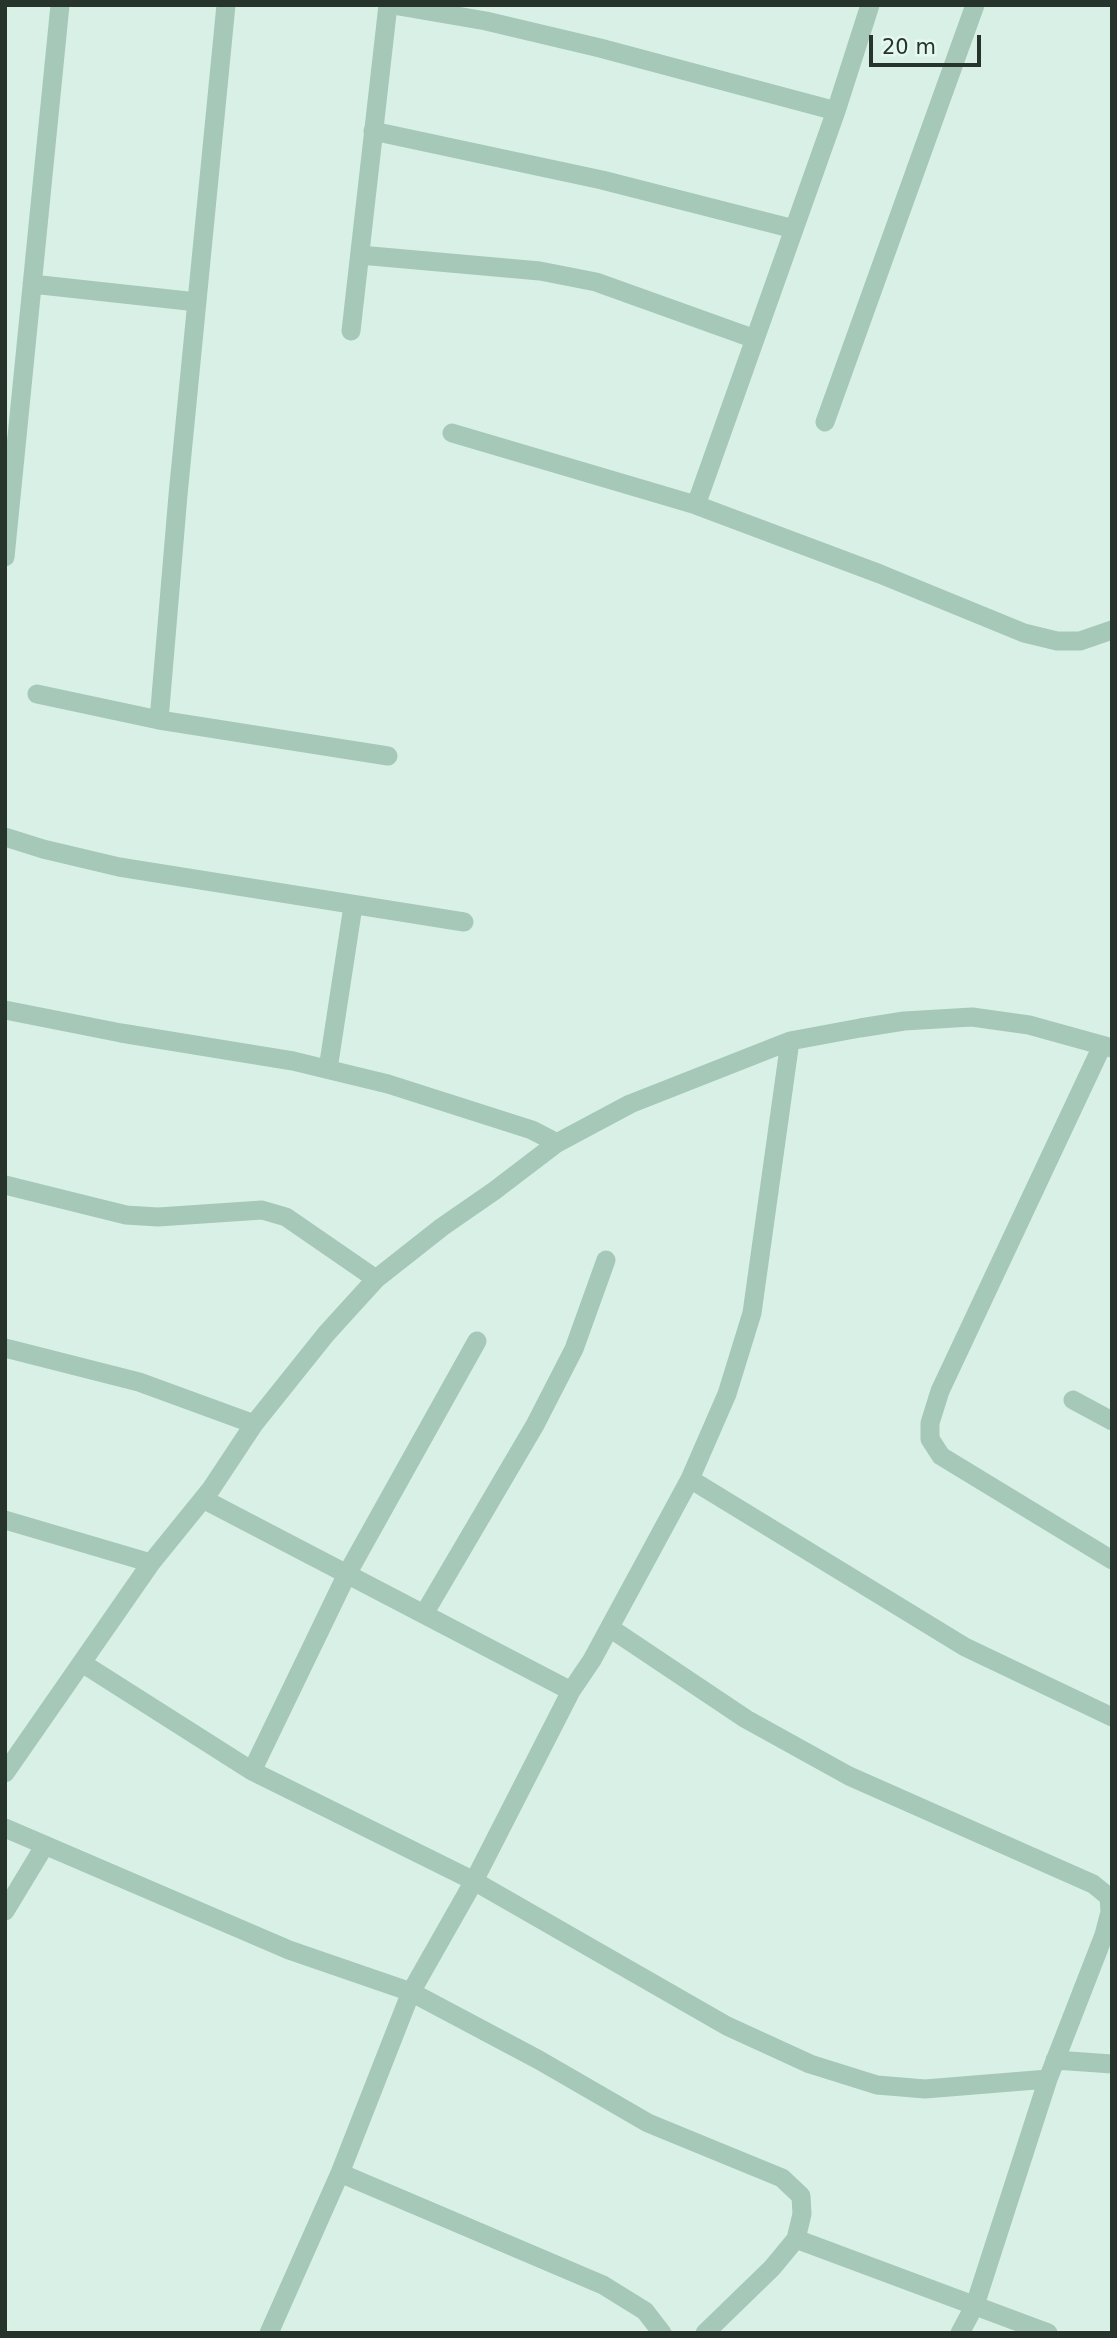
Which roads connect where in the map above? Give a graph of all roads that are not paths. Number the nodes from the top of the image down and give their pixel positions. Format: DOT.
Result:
graph roads {
  1 [pos="60,5"];
  2 [pos="226,5"];
  3 [pos="391,5"];
  4 [pos="870,5"];
  5 [pos="975,5"];
  6 [pos="836,111"];
  7 [pos="373,131"];
  8 [pos="794,229"];
  9 [pos="360,256"];
  10 [pos="32,284"];
  11 [pos="198,302"];
  12 [pos="351,331"];
  13 [pos="755,339"];
  14 [pos="825,422"];
  15 [pos="452,433"];
  16 [pos="696,505"];
  17 [pos="5,557"];
  18 [pos="1112,630"];
  19 [pos="37,694"];
  20 [pos="159,720"];
  21 [pos="388,756"];
  22 [pos="5,837"];
  23 [pos="353,906"];
  24 [pos="464,922"];
  25 [pos="5,1010"];
  26 [pos="790,1041"];
  27 [pos="1107,1047"];
  28 [pos="328,1069"];
  29 [pos="557,1143"];
  30 [pos="5,1185"];
  31 [pos="606,1260"];
  32 [pos="376,1279"];
  33 [pos="477,1341"];
  34 [pos="5,1348"];
  35 [pos="1073,1400"];
  36 [pos="1112,1421"];
  37 [pos="254,1424"];
  38 [pos="691,1479"];
  39 [pos="202,1499"];
  40 [pos="5,1520"];
  41 [pos="1112,1560"];
  42 [pos="151,1563"];
  43 [pos="347,1574"];
  44 [pos="424,1614"];
  45 [pos="610,1629"];
  46 [pos="82,1663"];
  47 [pos="571,1691"];
  48 [pos="1112,1717"];
  49 [pos="252,1771"];
  50 [pos="5,1773"];
  51 [pos="5,1828"];
  52 [pos="45,1845"];
  53 [pos="474,1881"];
  54 [pos="5,1911"];
  55 [pos="411,1992"];
  56 [pos="1055,2060"];
  57 [pos="1112,2064"];
  58 [pos="1048,2079"];
  59 [pos="340,2173"];
  60 [pos="796,2239"];
  61 [pos="975,2305"];
  62 [pos="269,2333"];
  63 [pos="662,2333"];
  64 [pos="705,2333"];
  65 [pos="960,2333"];
  66 [pos="1048,2333"];
  1 -- 10 [label="street"];
  2 -- 11 [label="street"];
  3 -- 6 [label="street"];
  3 -- 7 [label="street"];
  4 -- 6 [label="street"];
  5 -- 14 [label="street"];
  6 -- 8 [label="street"];
  7 -- 8 [label="street"];
  7 -- 9 [label="street"];
  8 -- 13 [label="street"];
  9 -- 12 [label="street"];
  9 -- 13 [label="street"];
  10 -- 11 [label="street"];
  10 -- 17 [label="street"];
  11 -- 20 [label="street"];
  13 -- 16 [label="street"];
  15 -- 16 [label="street"];
  16 -- 18 [label="street"];
  19 -- 20 [label="street"];
  20 -- 21 [label="street"];
  22 -- 23 [label="street"];
  23 -- 24 [label="street"];
  23 -- 28 [label="street"];
  25 -- 28 [label="street"];
  26 -- 27 [label="street"];
  26 -- 29 [label="street"];
  26 -- 38 [label="street"];
  27 -- 41 [label="street"];
  28 -- 29 [label="street"];
  29 -- 32 [label="street"];
  30 -- 32 [label="street"];
  31 -- 44 [label="street"];
  32 -- 37 [label="street"];
  33 -- 43 [label="street"];
  34 -- 37 [label="street"];
  35 -- 36 [label="street"];
  37 -- 39 [label="street"];
  38 -- 45 [label="street"];
  38 -- 48 [label="street"];
  39 -- 42 [label="street"];
  39 -- 43 [label="street"];
  40 -- 42 [label="street"];
  42 -- 46 [label="street"];
  43 -- 44 [label="street"];
  43 -- 49 [label="street"];
  44 -- 47 [label="street"];
  45 -- 47 [label="street"];
  45 -- 56 [label="street"];
  46 -- 49 [label="street"];
  46 -- 50 [label="street"];
  47 -- 53 [label="street"];
  49 -- 53 [label="street"];
  51 -- 52 [label="street"];
  52 -- 54 [label="street"];
  52 -- 55 [label="street"];
  53 -- 55 [label="street"];
  53 -- 58 [label="street"];
  55 -- 59 [label="street"];
  55 -- 60 [label="street"];
  56 -- 57 [label="street"];
  56 -- 58 [label="street"];
  58 -- 61 [label="street"];
  59 -- 62 [label="street"];
  59 -- 63 [label="street"];
  60 -- 61 [label="street"];
  60 -- 64 [label="street"];
  61 -- 65 [label="street"];
  61 -- 66 [label="street"];
}
